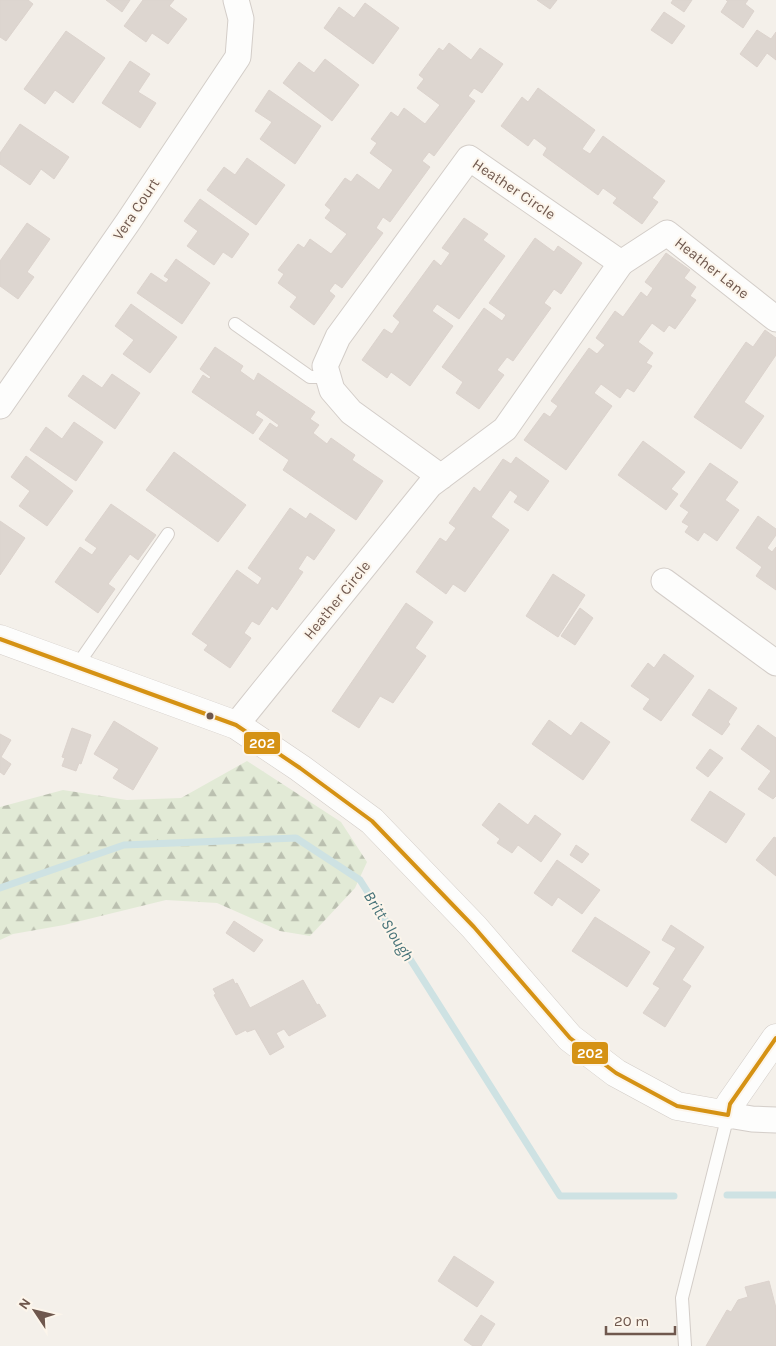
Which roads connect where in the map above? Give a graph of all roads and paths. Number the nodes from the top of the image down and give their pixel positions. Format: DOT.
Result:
graph roads {
  1 [pos="236,0"];
  2 [pos="621,263"];
  3 [pos="776,318"];
  4 [pos="235,324"];
  5 [pos="328,377"];
  6 [pos="0,406"];
  7 [pos="441,477"];
  8 [pos="168,534"];
  9 [pos="664,582"];
  10 [pos="0,639"];
  11 [pos="776,663"];
  12 [pos="76,667"];
  13 [pos="236,725"];
  14 [pos="776,1038"];
  15 [pos="728,1115"];
  16 [pos="776,1120"];
  17 [pos="685,1346"];
  1 -- 6 [label="street, Vera Court"];
  2 -- 3 [label="street, Heather Lane"];
  2 -- 5 [label="street, Heather Circle"];
  2 -- 7 [label="street, Heather Circle"];
  4 -- 5 [label="lane"];
  5 -- 7 [label="street"];
  7 -- 13 [label="street, Heather Circle"];
  8 -- 12 [label="lane"];
  9 -- 11 [label="street"];
  10 -- 12 [label="street"];
  12 -- 13 [label="street"];
  13 -- 15 [label="street"];
  14 -- 15 [label="street"];
  15 -- 16 [label="street"];
  15 -- 17 [label="lane"];
}
